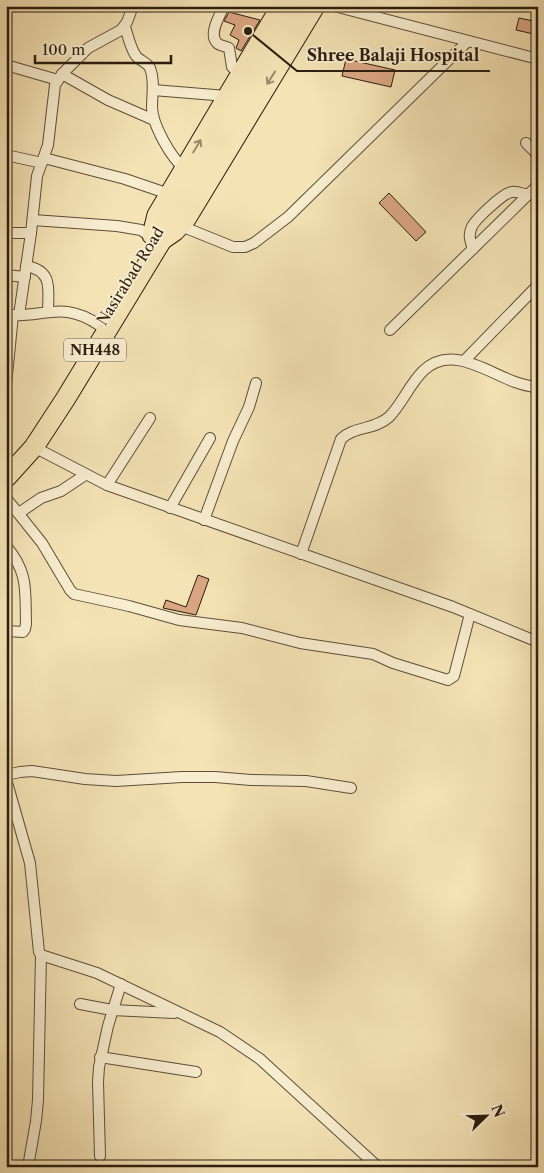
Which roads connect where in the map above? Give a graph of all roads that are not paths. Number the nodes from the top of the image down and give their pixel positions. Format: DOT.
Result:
graph roads {
  1 [pos="133,6"];
  2 [pos="224,6"];
  3 [pos="281,6"];
  4 [pos="297,6"];
  5 [pos="315,6"];
  6 [pos="334,6"];
  7 [pos="125,26"];
  8 [pos="468,41"];
  9 [pos="538,59"];
  10 [pos="6,65"];
  11 [pos="241,74"];
  12 [pos="60,77"];
  13 [pos="153,90"];
  14 [pos="227,96"];
  15 [pos="154,120"];
  16 [pos="526,143"];
  17 [pos="6,155"];
  18 [pos="538,155"];
  19 [pos="43,160"];
  20 [pos="184,168"];
  21 [pos="538,186"];
  22 [pos="168,194"];
  23 [pos="528,195"];
  24 [pos="33,220"];
  25 [pos="176,220"];
  26 [pos="6,233"];
  27 [pos="31,233"];
  28 [pos="155,238"];
  29 [pos="473,249"];
  30 [pos="26,266"];
  31 [pos="6,275"];
  32 [pos="25,278"];
  33 [pos="538,285"];
  34 [pos="529,294"];
  35 [pos="538,302"];
  36 [pos="48,312"];
  37 [pos="13,315"];
  38 [pos="99,325"];
  39 [pos="390,330"];
  40 [pos="464,361"];
  41 [pos="256,383"];
  42 [pos="6,385"];
  43 [pos="538,388"];
  44 [pos="150,418"];
  45 [pos="210,438"];
  46 [pos="34,447"];
  47 [pos="7,466"];
  48 [pos="85,475"];
  49 [pos="107,485"];
  50 [pos="6,498"];
  51 [pos="170,508"];
  52 [pos="19,513"];
  53 [pos="204,520"];
  54 [pos="6,546"];
  55 [pos="301,554"];
  56 [pos="470,614"];
  57 [pos="6,631"];
  58 [pos="538,642"];
  59 [pos="6,774"];
  60 [pos="6,779"];
  61 [pos="351,788"];
  62 [pos="41,955"];
  63 [pos="121,984"];
  64 [pos="80,1004"];
  65 [pos="112,1010"];
  66 [pos="180,1013"];
  67 [pos="100,1057"];
  68 [pos="196,1072"];
  69 [pos="100,1156"];
  70 [pos="28,1167"];
  71 [pos="378,1167"];
  1 -- 7 [label="street"];
  2 -- 11 [label="street"];
  3 -- 11 [label="highway"];
  4 -- 25 [label="highway, Nasirabad Road / NH448"];
  5 -- 25 [label="highway, one-way"];
  6 -- 8 [label="street"];
  7 -- 12 [label="street"];
  7 -- 13 [label="street"];
  8 -- 9 [label="street"];
  8 -- 25 [label="street"];
  10 -- 12 [label="street"];
  11 -- 14 [label="highway"];
  12 -- 15 [label="street"];
  12 -- 19 [label="street"];
  13 -- 14 [label="street"];
  13 -- 15 [label="street"];
  20 -- 14 [label="highway, one-way"];
  15 -- 20 [label="street"];
  16 -- 18 [label="street"];
  17 -- 19 [label="street"];
  19 -- 22 [label="street"];
  19 -- 24 [label="street"];
  20 -- 22 [label="highway"];
  21 -- 23 [label="street"];
  22 -- 28 [label="highway"];
  23 -- 29 [label="street"];
  23 -- 29 [label="street"];
  24 -- 27 [label="street"];
  24 -- 28 [label="street"];
  25 -- 28 [label="highway, Nasirabad Road / NH448"];
  26 -- 27 [label="street"];
  27 -- 30 [label="street"];
  28 -- 38 [label="highway, Nasirabad Road / NH448"];
  28 -- 46 [label="highway, Nasirabad Road / NH448"];
  29 -- 39 [label="street"];
  30 -- 32 [label="street"];
  30 -- 36 [label="street"];
  31 -- 32 [label="street"];
  32 -- 37 [label="street"];
  33 -- 34 [label="street"];
  34 -- 35 [label="street"];
  34 -- 40 [label="street"];
  36 -- 37 [label="street"];
  36 -- 38 [label="street"];
  37 -- 42 [label="street"];
  38 -- 47 [label="highway, Nasirabad Road / NH448"];
  40 -- 43 [label="street"];
  40 -- 55 [label="street"];
  41 -- 53 [label="street"];
  44 -- 49 [label="street"];
  45 -- 51 [label="street"];
  46 -- 47 [label="highway, Nasirabad Road / NH448"];
  46 -- 48 [label="street"];
  48 -- 49 [label="street"];
  48 -- 52 [label="street"];
  49 -- 51 [label="street"];
  50 -- 52 [label="street"];
  51 -- 53 [label="street"];
  52 -- 56 [label="street"];
  53 -- 55 [label="street"];
  54 -- 57 [label="street"];
  55 -- 56 [label="street"];
  56 -- 58 [label="street"];
  59 -- 61 [label="street"];
  60 -- 62 [label="street"];
  62 -- 63 [label="street"];
  62 -- 70 [label="street"];
  63 -- 65 [label="street"];
  63 -- 66 [label="street"];
  64 -- 65 [label="street"];
  65 -- 66 [label="street"];
  65 -- 67 [label="street"];
  66 -- 71 [label="street"];
  67 -- 68 [label="street"];
  67 -- 69 [label="street"];
}
